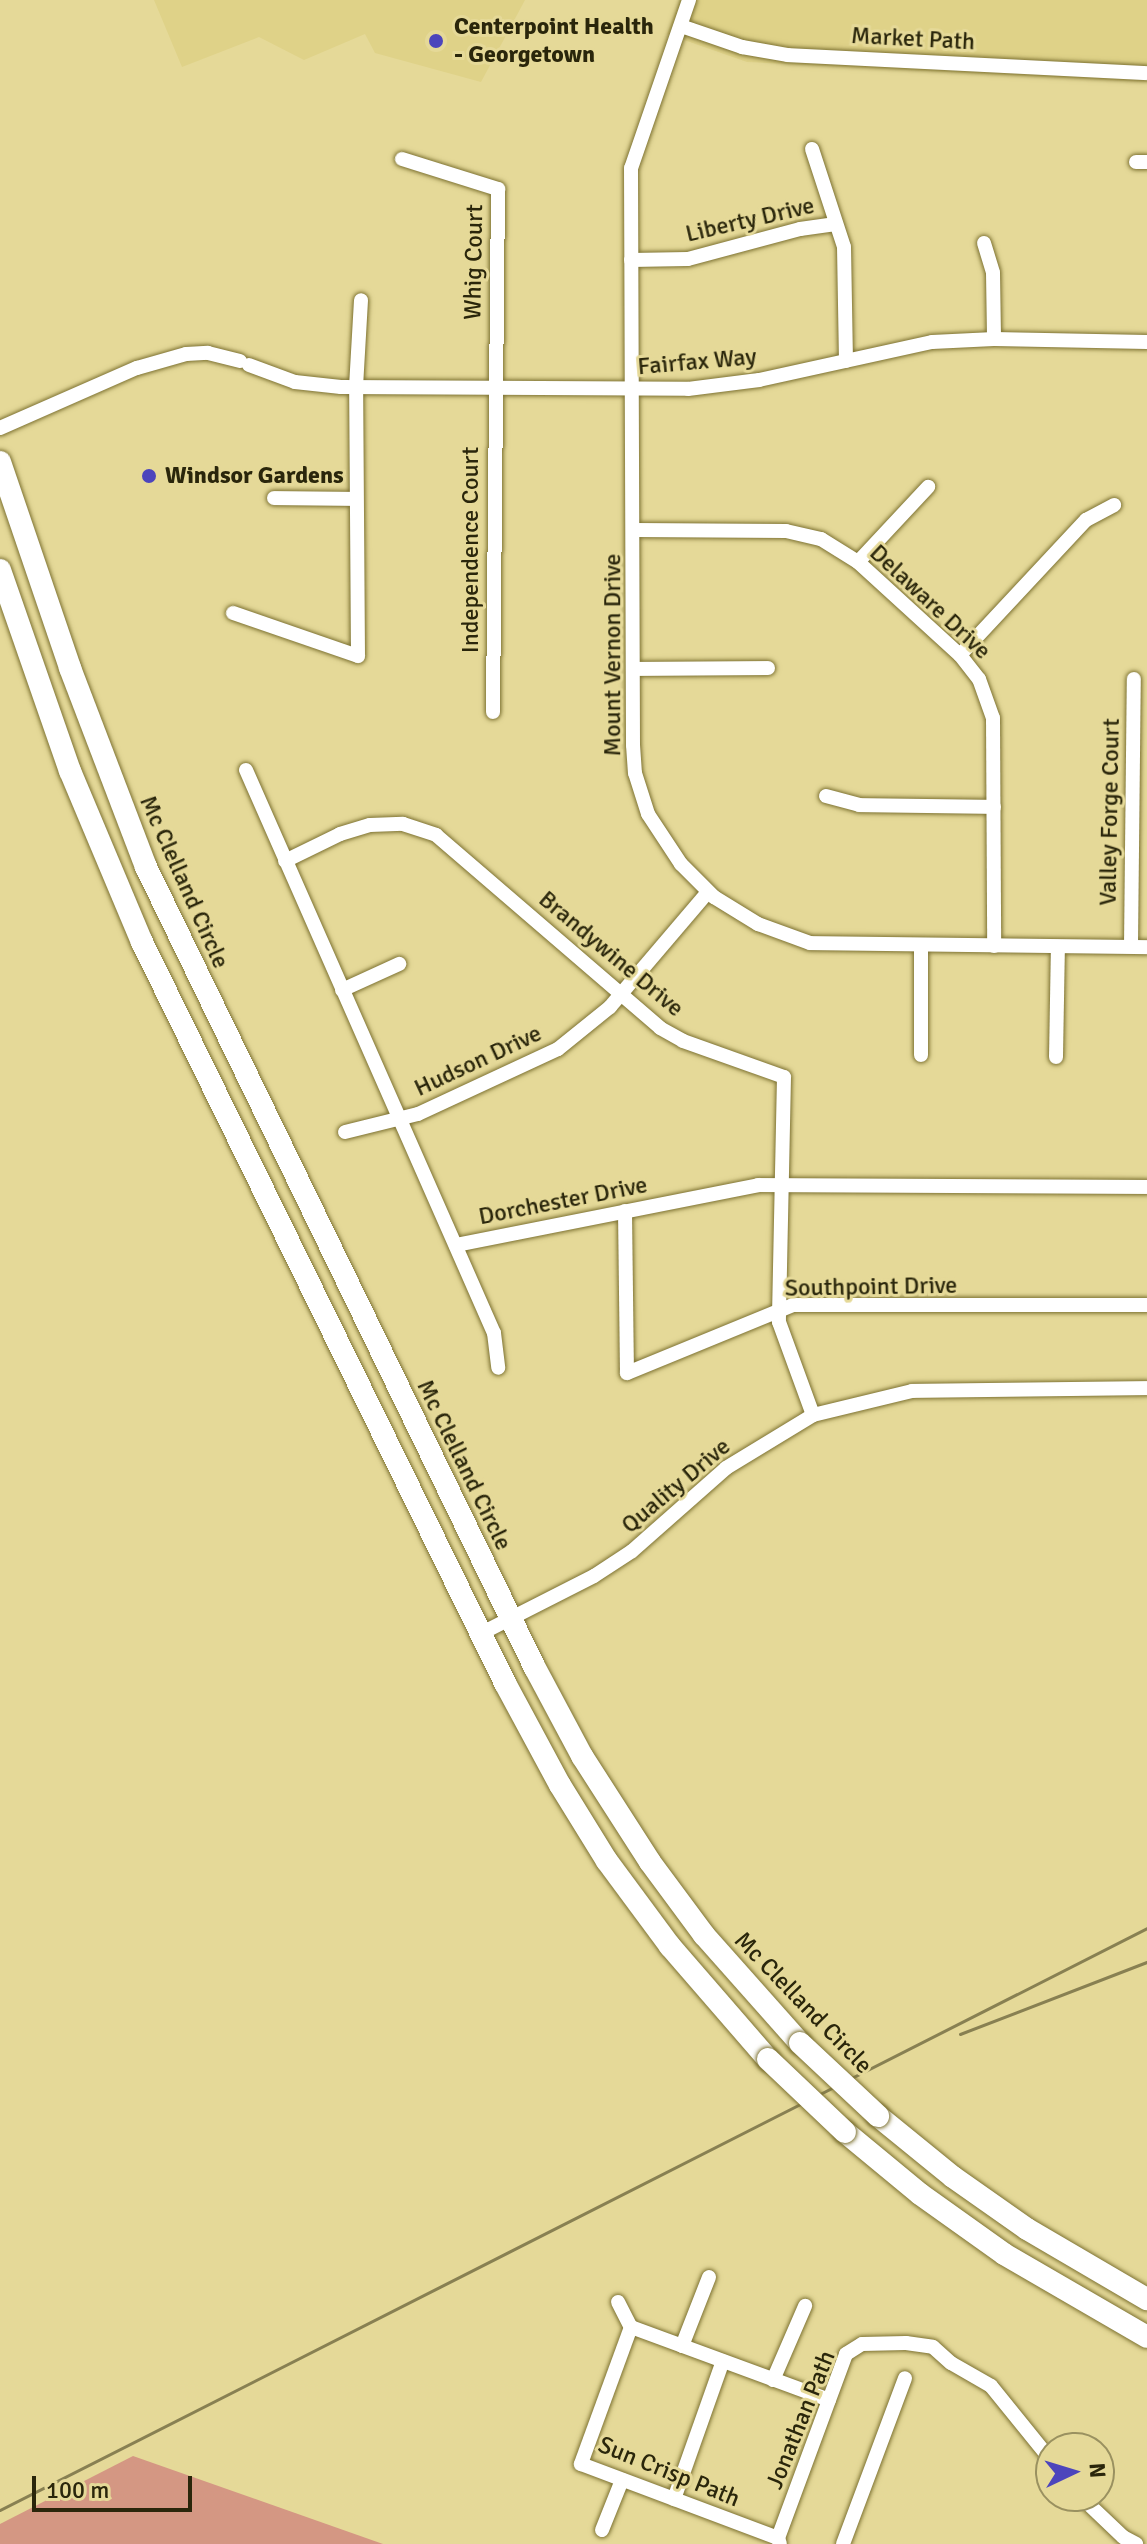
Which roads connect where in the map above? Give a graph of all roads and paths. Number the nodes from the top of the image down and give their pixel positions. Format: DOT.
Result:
graph roads {
  1 [pos="689,0"];
  2 [pos="681,26"];
  3 [pos="1147,73"];
  4 [pos="812,149"];
  5 [pos="402,159"];
  6 [pos="836,224"];
  7 [pos="984,243"];
  8 [pos="631,260"];
  9 [pos="361,300"];
  10 [pos="994,339"];
  11 [pos="1147,342"];
  12 [pos="846,361"];
  13 [pos="356,387"];
  14 [pos="493,388"];
  15 [pos="635,390"];
  16 [pos="0,428"];
  17 [pos="0,462"];
  18 [pos="928,487"];
  19 [pos="274,498"];
  20 [pos="356,499"];
  21 [pos="1114,505"];
  22 [pos="634,530"];
  23 [pos="858,562"];
  24 [pos="0,570"];
  25 [pos="233,613"];
  26 [pos="960,655"];
  27 [pos="768,668"];
  28 [pos="633,669"];
  29 [pos="1134,679"];
  30 [pos="493,712"];
  31 [pos="246,770"];
  32 [pos="826,796"];
  33 [pos="994,807"];
  34 [pos="285,861"];
  35 [pos="708,892"];
  36 [pos="921,945"];
  37 [pos="994,946"];
  38 [pos="1131,946"];
  39 [pos="1058,947"];
  40 [pos="1147,947"];
  41 [pos="399,964"];
  42 [pos="342,990"];
  43 [pos="621,994"];
  44 [pos="921,1055"];
  45 [pos="1056,1057"];
  46 [pos="398,1118"];
  47 [pos="345,1132"];
  48 [pos="780,1185"];
  49 [pos="1147,1187"];
  50 [pos="625,1211"];
  51 [pos="456,1245"];
  52 [pos="1147,1305"];
  53 [pos="779,1309"];
  54 [pos="498,1368"];
  55 [pos="1147,1388"];
  56 [pos="813,1415"];
  57 [pos="511,1619"];
  58 [pos="480,1634"];
  59 [pos="709,2277"];
  60 [pos="1147,2299"];
  61 [pos="618,2302"];
  62 [pos="805,2306"];
  63 [pos="631,2327"];
  64 [pos="1147,2337"];
  65 [pos="682,2346"];
  66 [pos="723,2361"];
  67 [pos="905,2378"];
  68 [pos="773,2380"];
  69 [pos="829,2400"];
  70 [pos="1035,2440"];
  71 [pos="622,2480"];
  72 [pos="674,2499"];
  73 [pos="1097,2512"];
  74 [pos="602,2530"];
  75 [pos="779,2541"];
  76 [pos="843,2544"];
  77 [pos="1136,2544"];
  1 -- 2 [label="street, Mount Vernon Drive"];
  2 -- 3 [label="street, Market Path"];
  2 -- 8 [label="street, Mount Vernon Drive"];
  4 -- 6 [label="street"];
  5 -- 14 [label="street, Whig Court"];
  6 -- 8 [label="street, Liberty Drive"];
  6 -- 12 [label="street, Liberty Drive"];
  7 -- 10 [label="street"];
  8 -- 15 [label="street, Mount Vernon Drive"];
  9 -- 13 [label="street"];
  10 -- 11 [label="street, Fairfax Way"];
  10 -- 12 [label="street, Fairfax Way"];
  12 -- 15 [label="street, Fairfax Way"];
  13 -- 14 [label="street, Fairfax Way"];
  13 -- 16 [label="street, Fairfax Way"];
  13 -- 20 [label="street"];
  14 -- 15 [label="street, Fairfax Way"];
  14 -- 30 [label="street, Independence Court"];
  15 -- 22 [label="street, Mount Vernon Drive"];
  17 -- 57 [label="highway, Mc Clelland Circle"];
  18 -- 23 [label="street"];
  19 -- 20 [label="street"];
  20 -- 25 [label="street"];
  21 -- 26 [label="street"];
  22 -- 23 [label="street, Delaware Drive"];
  22 -- 28 [label="street, Mount Vernon Drive"];
  23 -- 26 [label="street, Delaware Drive"];
  24 -- 58 [label="highway"];
  26 -- 33 [label="street, Delaware Drive"];
  27 -- 28 [label="street"];
  28 -- 35 [label="street, Mount Vernon Drive"];
  29 -- 38 [label="street, Valley Forge Court"];
  31 -- 34 [label="street, Dorchester Drive"];
  32 -- 33 [label="street"];
  33 -- 37 [label="street, Delaware Drive"];
  34 -- 42 [label="street, Dorchester Drive"];
  34 -- 43 [label="street, Brandywine Drive"];
  35 -- 36 [label="street, Mount Vernon Drive"];
  35 -- 43 [label="street, Hudson Drive"];
  36 -- 37 [label="street, Mount Vernon Drive"];
  36 -- 44 [label="street"];
  37 -- 39 [label="street, Mount Vernon Drive"];
  38 -- 39 [label="street, Mount Vernon Drive"];
  38 -- 40 [label="street, Mount Vernon Drive"];
  39 -- 45 [label="street"];
  41 -- 42 [label="street"];
  42 -- 46 [label="street, Dorchester Drive"];
  43 -- 46 [label="street, Hudson Drive"];
  43 -- 48 [label="street, Brandywine Drive"];
  46 -- 47 [label="street, Hudson Drive"];
  46 -- 51 [label="street, Dorchester Drive"];
  48 -- 49 [label="street, Dorchester Drive"];
  48 -- 50 [label="street, Dorchester Drive"];
  48 -- 53 [label="street, Brandywine Drive"];
  50 -- 51 [label="street, Dorchester Drive"];
  50 -- 53 [label="street, Southpoint Drive"];
  51 -- 54 [label="street"];
  52 -- 53 [label="street, Southpoint Drive"];
  53 -- 56 [label="street, Brandywine Drive"];
  55 -- 56 [label="street, Quality Drive"];
  56 -- 57 [label="street, Quality Drive"];
  57 -- 58 [label="street, Quality Drive"];
  57 -- 60 [label="highway, Mc Clelland Circle, bridge"];
  58 -- 64 [label="highway, bridge"];
  59 -- 65 [label="street"];
  61 -- 63 [label="street"];
  62 -- 68 [label="street"];
  63 -- 65 [label="street"];
  63 -- 71 [label="street, Sun Crisp Path"];
  65 -- 66 [label="street"];
  66 -- 68 [label="street"];
  66 -- 72 [label="street"];
  67 -- 76 [label="street"];
  68 -- 69 [label="street"];
  69 -- 70 [label="street, Jonathan Path"];
  69 -- 75 [label="street, Jonathan Path"];
  71 -- 72 [label="street, Sun Crisp Path"];
  71 -- 74 [label="street"];
  72 -- 75 [label="street, Sun Crisp Path"];
  73 -- 77 [label="street"];
}
